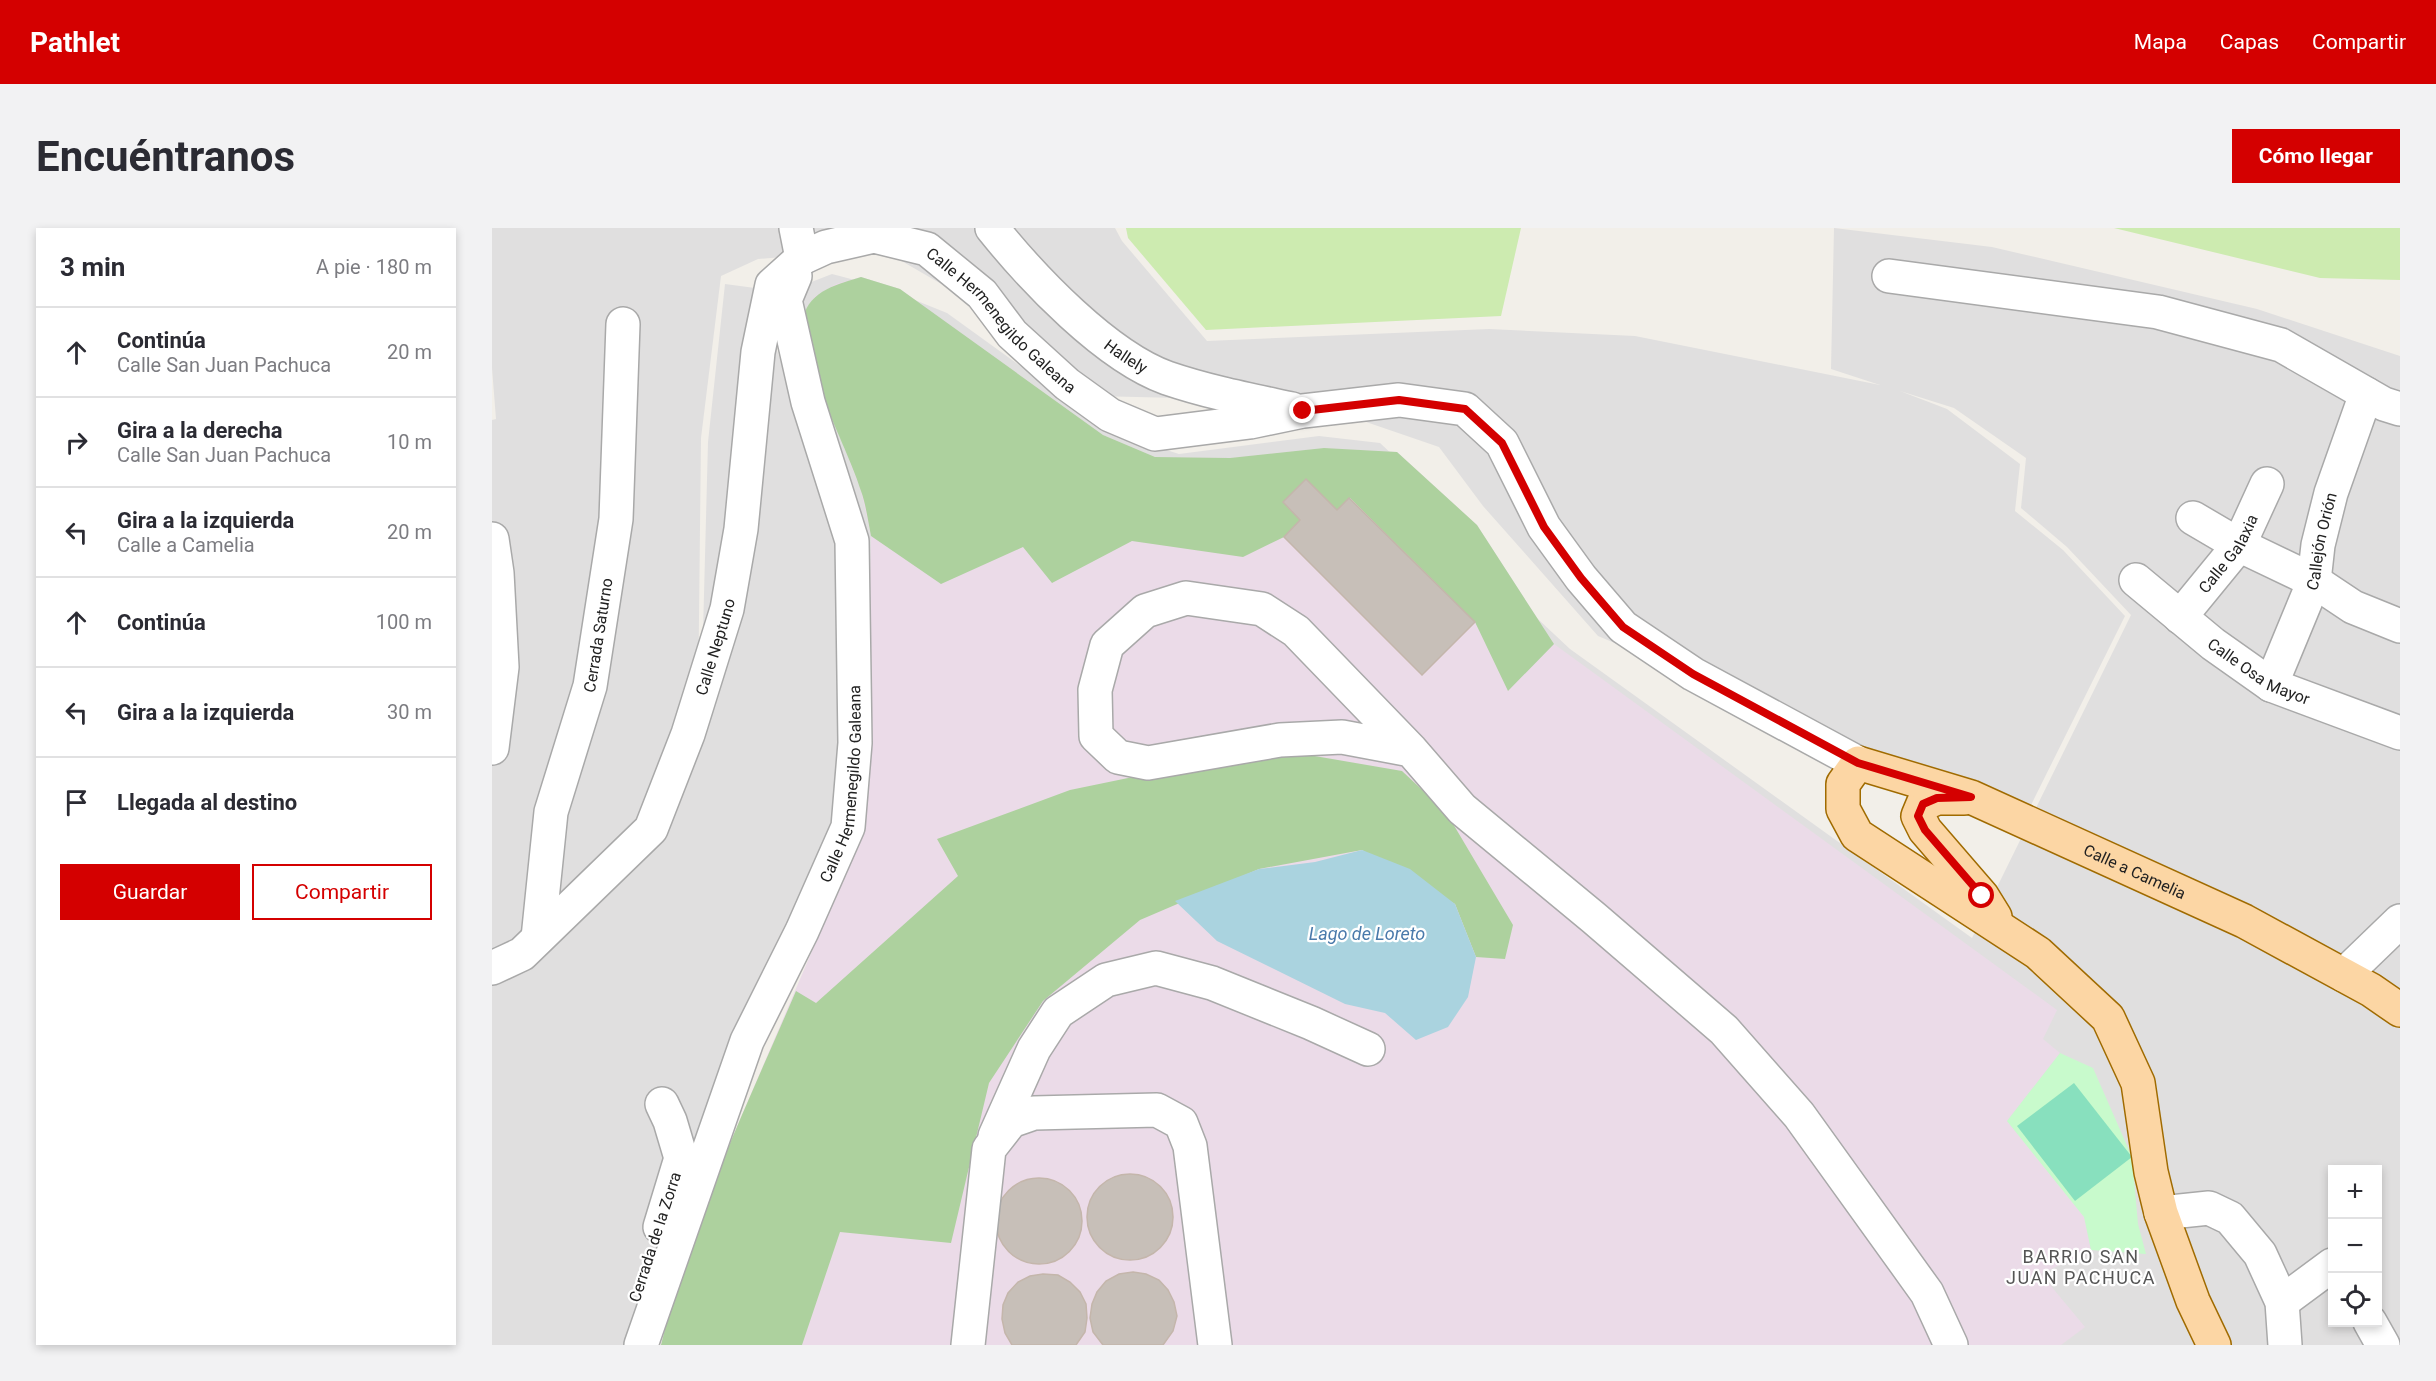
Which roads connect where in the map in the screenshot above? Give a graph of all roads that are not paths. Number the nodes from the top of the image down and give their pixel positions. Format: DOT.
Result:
graph roads {
  1 [pos="992,228"];
  2 [pos="799,243"];
  3 [pos="1889,276"];
  4 [pos="623,324"];
  5 [pos="2366,394"];
  6 [pos="2400,409"];
  7 [pos="1303,411"];
  8 [pos="2266,484"];
  9 [pos="2193,518"];
  10 [pos="492,539"];
  11 [pos="2239,545"];
  12 [pos="2136,580"];
  13 [pos="2314,581"];
  14 [pos="496,610"];
  15 [pos="2180,617"];
  16 [pos="2400,626"];
  17 [pos="2271,685"];
  18 [pos="2400,733"];
  19 [pos="492,748"];
  20 [pos="1411,750"];
  21 [pos="1858,763"];
  22 [pos="1971,797"];
  23 [pos="2400,922"];
  24 [pos="2002,929"];
  25 [pos="538,938"];
  26 [pos="492,968"];
  27 [pos="2344,975"];
  28 [pos="2400,1010"];
  29 [pos="1368,1049"];
  30 [pos="662,1104"];
  31 [pos="989,1149"];
  32 [pos="2161,1213"];
  33 [pos="2328,1268"];
  34 [pos="2282,1302"];
  35 [pos="2372,1327"];
  36 [pos="632,1341"];
  37 [pos="968,1345"];
  38 [pos="1215,1345"];
  39 [pos="1951,1345"];
  40 [pos="2214,1345"];
  41 [pos="2285,1345"];
  42 [pos="2383,1345"];
  1 -- 7 [label="street, Hallely"];
  2 -- 7 [label="street, Calle Hermenegildo Galeana"];
  2 -- 25 [label="street, Calle Neptuno"];
  2 -- 36 [label="street, Calle Hermenegildo Galeana"];
  3 -- 5 [label="street"];
  4 -- 25 [label="street, Cerrada Saturno"];
  5 -- 6 [label="street"];
  5 -- 13 [label="street, Callejón Orión"];
  7 -- 21 [label="street, Calle Hermenegildo Galeana"];
  8 -- 11 [label="street, Calle Galaxia"];
  9 -- 11 [label="street"];
  10 -- 14 [label="street"];
  11 -- 13 [label="street"];
  11 -- 15 [label="street, Calle Galaxia"];
  12 -- 15 [label="street, Calle Osa Mayor"];
  13 -- 16 [label="street"];
  13 -- 17 [label="street, Callejón Orión"];
  14 -- 19 [label="street"];
  15 -- 17 [label="street, Calle Osa Mayor"];
  17 -- 18 [label="street, Calle Osa Mayor"];
  20 -- 20 [label="street"];
  20 -- 39 [label="street"];
  21 -- 22 [label="main road, Calle a Camelia"];
  21 -- 24 [label="main road"];
  22 -- 24 [label="main road"];
  22 -- 27 [label="main road, Calle a Camelia"];
  23 -- 27 [label="street"];
  24 -- 32 [label="main road"];
  25 -- 26 [label="street, Calle Neptuno"];
  27 -- 28 [label="main road, Calle a Camelia"];
  29 -- 31 [label="street"];
  30 -- 36 [label="street, Cerrada de la Zorra"];
  31 -- 37 [label="street"];
  31 -- 38 [label="street"];
  32 -- 34 [label="street"];
  32 -- 40 [label="main road"];
  33 -- 34 [label="street"];
  34 -- 41 [label="street"];
  35 -- 42 [label="street"];
}
